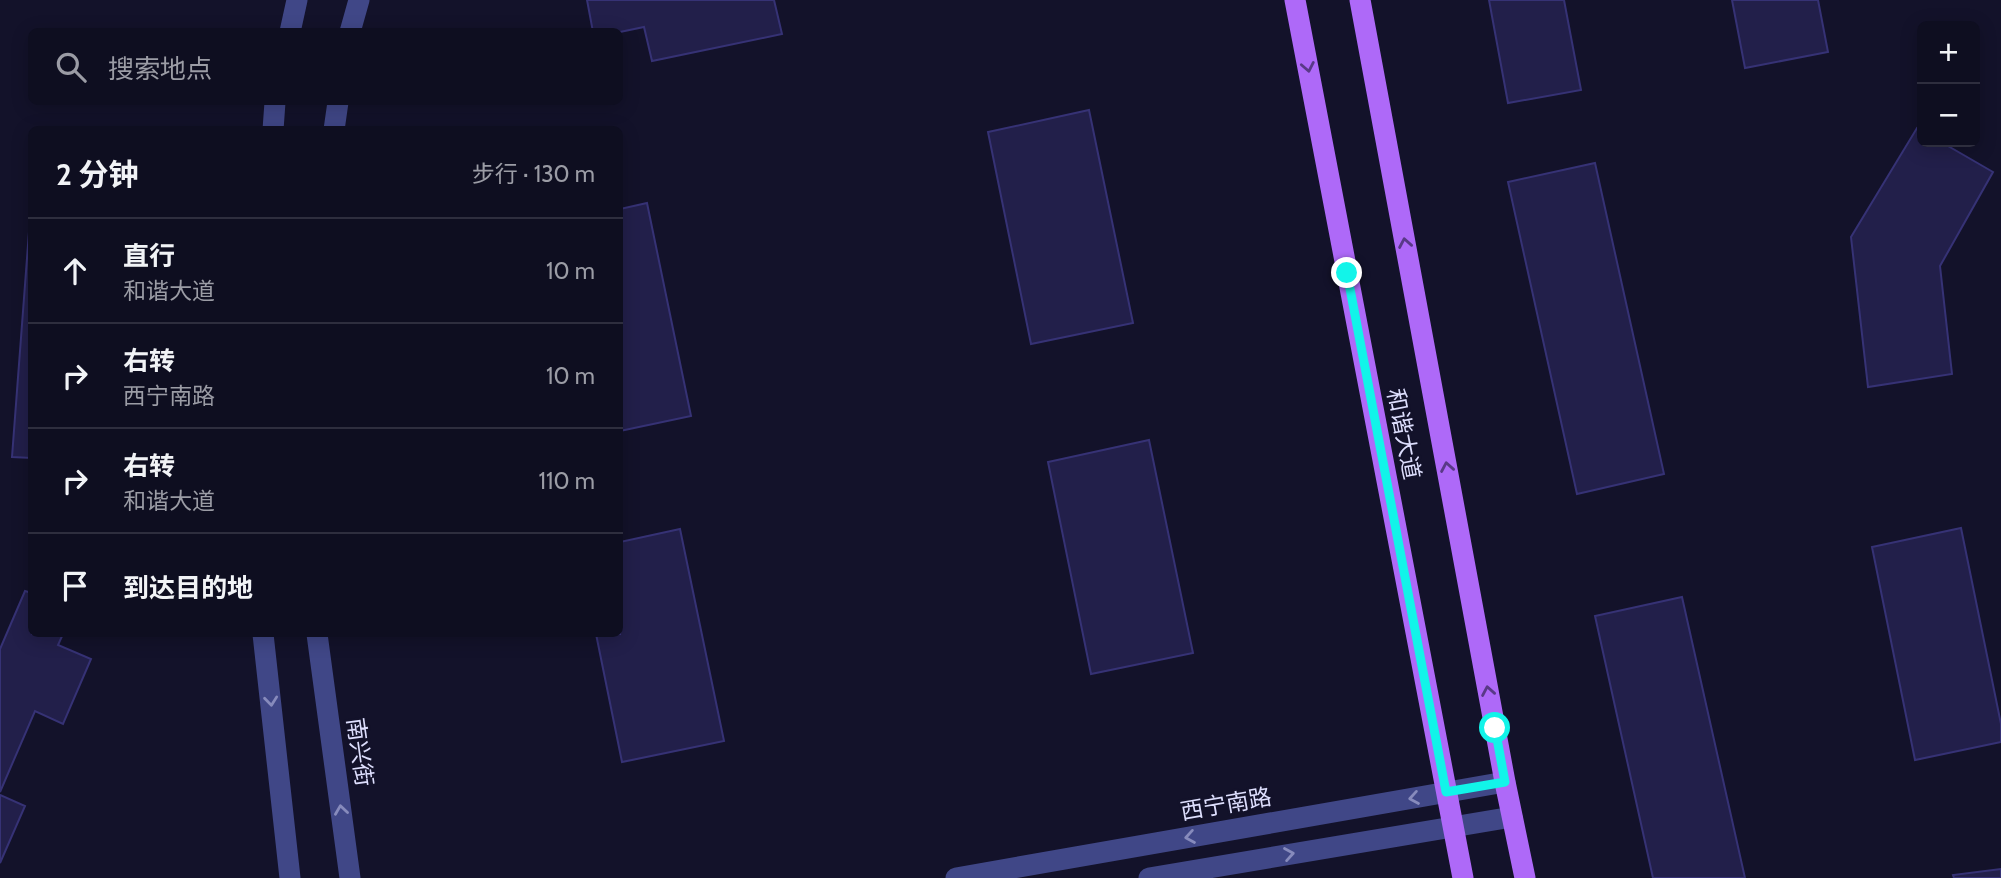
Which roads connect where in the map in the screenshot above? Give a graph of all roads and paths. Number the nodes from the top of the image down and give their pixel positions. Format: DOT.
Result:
graph roads {
  1 [pos="298,0"];
  2 [pos="359,0"];
  3 [pos="1295,0"];
  4 [pos="1360,0"];
  5 [pos="291,28"];
  6 [pos="351,28"];
  7 [pos="275,105"];
  8 [pos="338,105"];
  9 [pos="273,126"];
  10 [pos="335,126"];
  11 [pos="263,637"];
  12 [pos="317,637"];
  13 [pos="1505,782"];
  14 [pos="1446,792"];
  15 [pos="1512,817"];
  16 [pos="1452,825"];
  17 [pos="290,878"];
  18 [pos="350,878"];
  19 [pos="956,878"];
  20 [pos="1149,878"];
  21 [pos="1462,878"];
  22 [pos="1525,878"];
  1 -- 5 [label="street"];
  2 -- 6 [label="street"];
  3 -- 14 [label="main road, 和谐大道, one-way"];
  13 -- 4 [label="main road, 和谐大道, one-way"];
  7 -- 9 [label="street"];
  8 -- 10 [label="street"];
  11 -- 17 [label="street, one-way"];
  18 -- 12 [label="street, 南兴街, one-way"];
  13 -- 14 [label="street, 西宁南路"];
  13 -- 15 [label="main road, 和谐大道"];
  14 -- 16 [label="main road, 和谐大道"];
  14 -- 19 [label="street, 西宁南路, one-way"];
  15 -- 16 [label="street"];
  15 -- 22 [label="main road, 和谐大道"];
  20 -- 16 [label="street, one-way"];
  16 -- 21 [label="main road, 和谐大道"];
}
